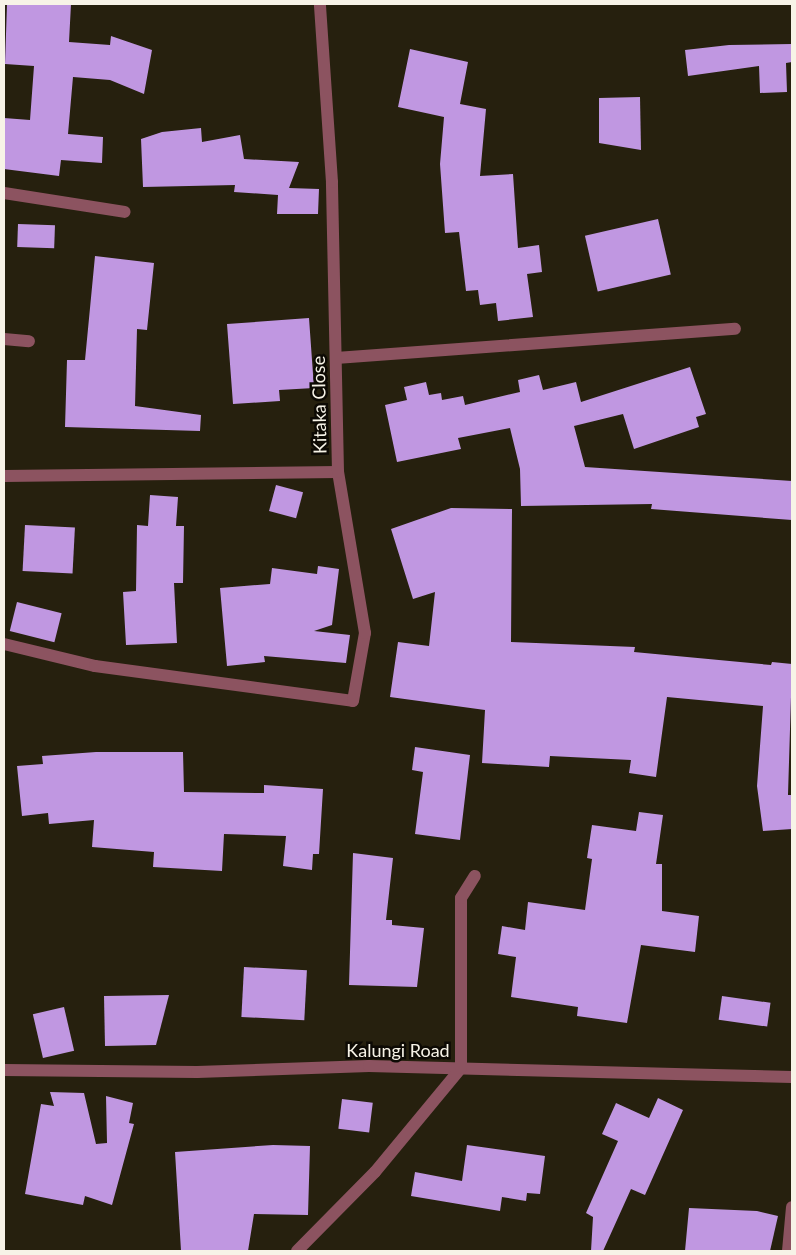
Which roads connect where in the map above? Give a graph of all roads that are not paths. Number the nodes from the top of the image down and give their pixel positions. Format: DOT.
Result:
graph roads {
  1 [pos="320,4"];
  2 [pos="4,193"];
  3 [pos="125,212"];
  4 [pos="735,329"];
  5 [pos="4,339"];
  6 [pos="29,341"];
  7 [pos="336,358"];
  8 [pos="338,472"];
  9 [pos="4,476"];
  10 [pos="4,644"];
  11 [pos="475,876"];
  12 [pos="461,1068"];
  13 [pos="4,1070"];
  14 [pos="792,1077"];
  15 [pos="792,1207"];
  16 [pos="297,1251"];
  17 [pos="788,1251"];
  1 -- 7 [label="street, Kitaka Close"];
  2 -- 3 [label="street"];
  4 -- 7 [label="street"];
  5 -- 6 [label="street"];
  7 -- 8 [label="street, Kitaka Close"];
  8 -- 9 [label="street, Kitaka Close"];
  8 -- 10 [label="street"];
  11 -- 12 [label="street"];
  12 -- 13 [label="street, Kalungi Road"];
  12 -- 14 [label="street, Kalungi Road"];
  12 -- 16 [label="street"];
  15 -- 17 [label="street"];
}
